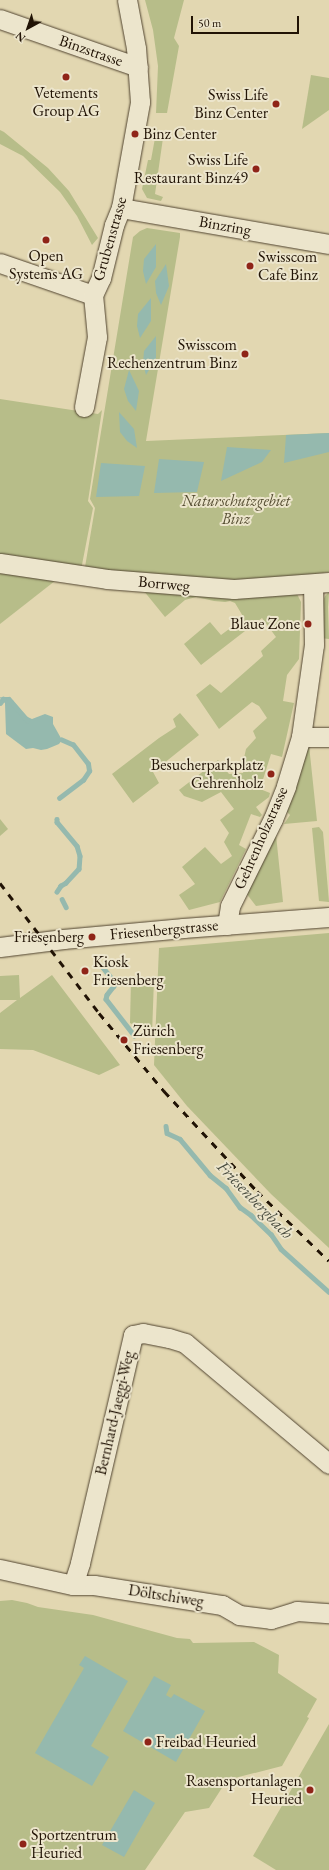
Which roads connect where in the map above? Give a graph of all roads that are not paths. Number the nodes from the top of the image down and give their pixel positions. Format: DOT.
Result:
graph roads {
  1 [pos="126,0"];
  2 [pos="0,19"];
  3 [pos="138,68"];
  4 [pos="121,208"];
  5 [pos="329,244"];
  6 [pos="0,263"];
  7 [pos="93,295"];
  8 [pos="84,407"];
  9 [pos="0,563"];
  10 [pos="321,583"];
  11 [pos="301,737"];
  12 [pos="329,737"];
  13 [pos="329,917"];
  14 [pos="227,925"];
  15 [pos="0,947"];
  16 [pos="329,1464"];
  17 [pos="0,1569"];
  18 [pos="73,1585"];
  19 [pos="329,1613"];
  1 -- 3 [label="street, Grubenstrasse"];
  2 -- 3 [label="street, Binzstrasse"];
  3 -- 4 [label="street, Grubenstrasse"];
  4 -- 5 [label="street, Binzring"];
  4 -- 7 [label="street, Grubenstrasse"];
  6 -- 7 [label="street"];
  7 -- 8 [label="street, Grubenstrasse"];
  9 -- 10 [label="street, Borrweg"];
  10 -- 11 [label="street, Gehrenholzstrasse"];
  11 -- 12 [label="street"];
  11 -- 14 [label="street, Gehrenholzstrasse"];
  13 -- 14 [label="street, Friesenbergstrasse"];
  14 -- 15 [label="street, Friesenbergstrasse"];
  16 -- 18 [label="street, Bernhard-Jaeggi-Weg"];
  17 -- 18 [label="street, Döltschiweg"];
  18 -- 19 [label="street, Döltschiweg"];
}
